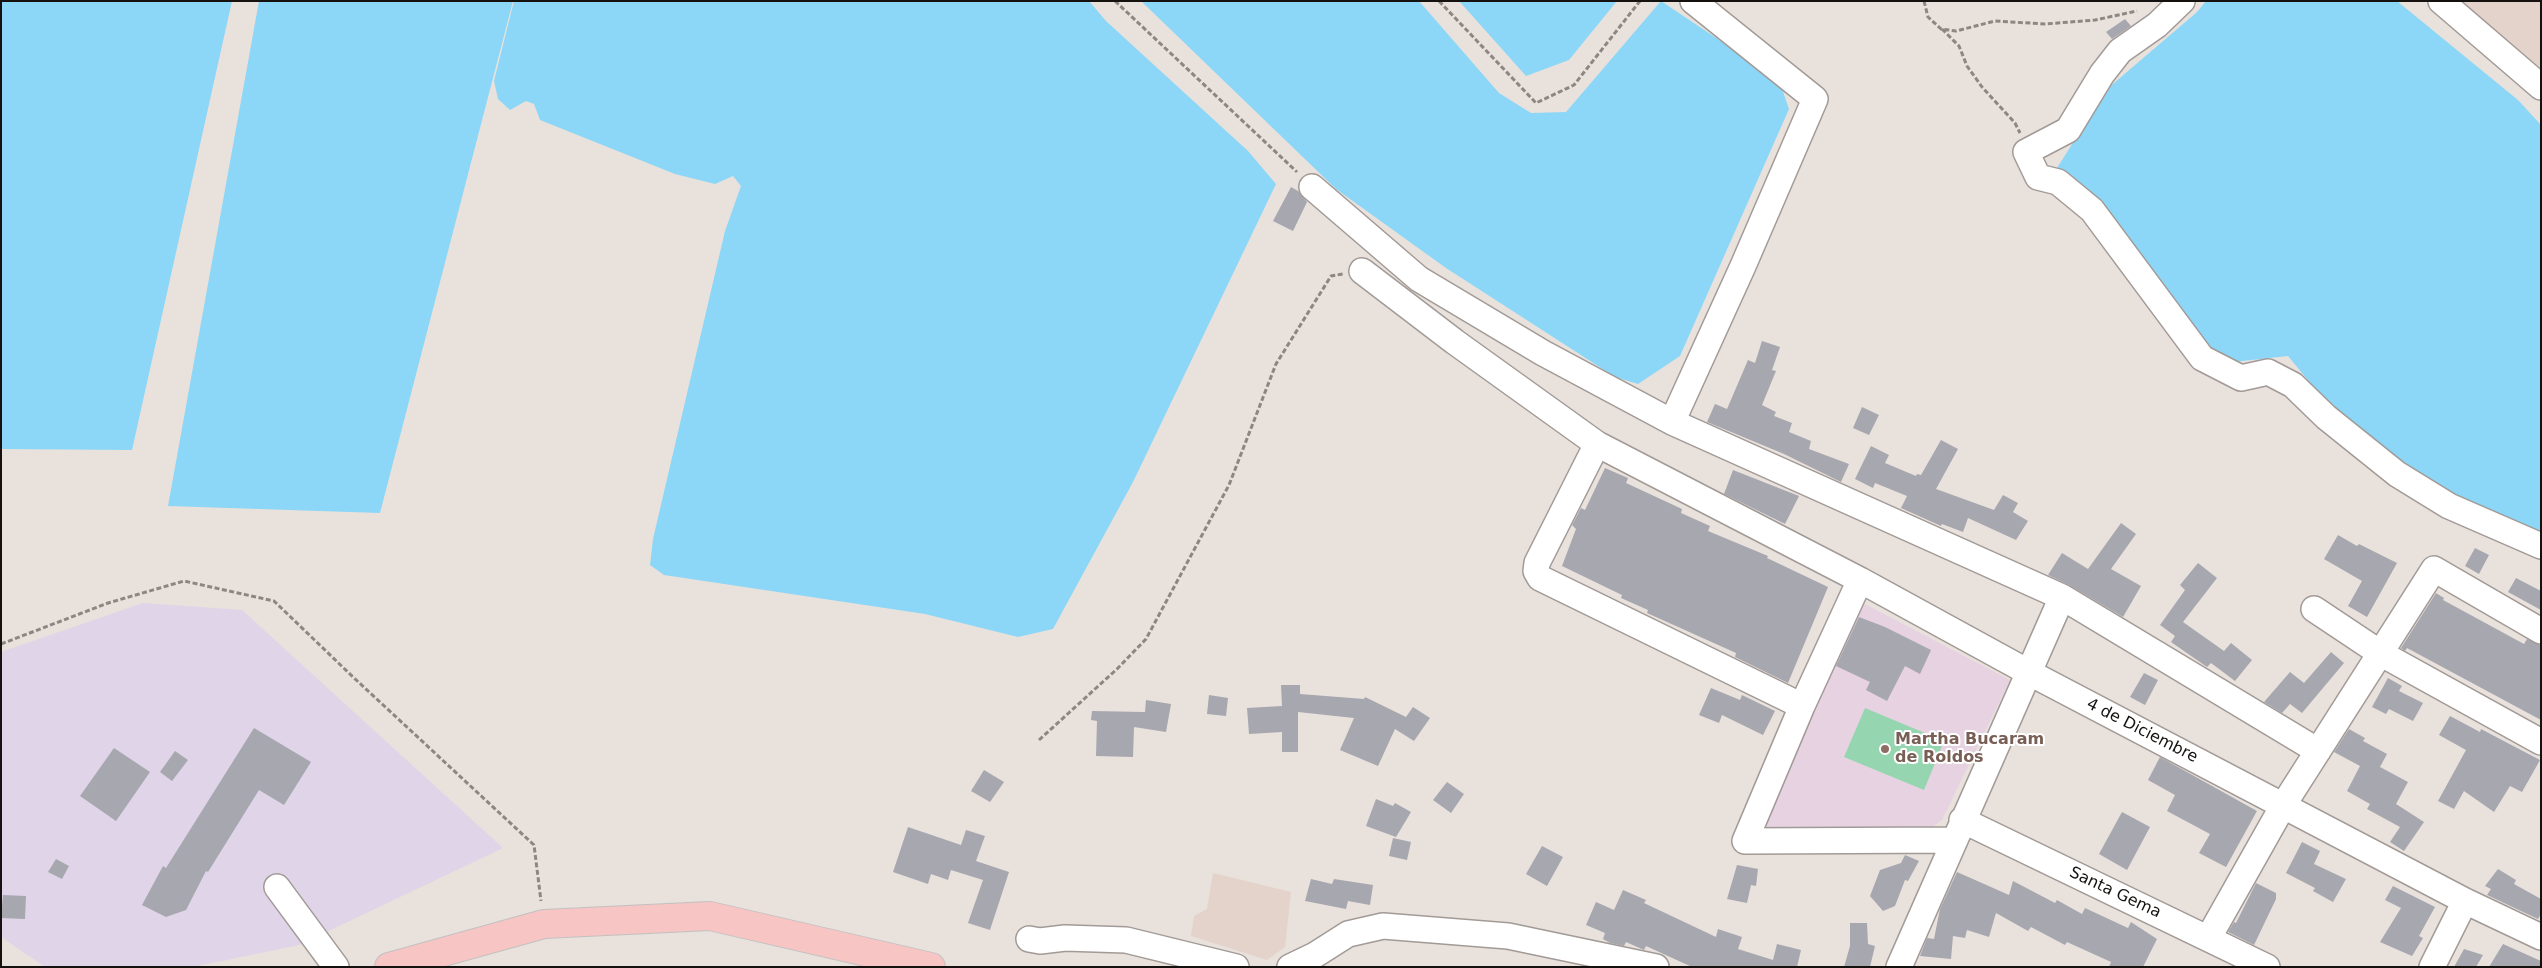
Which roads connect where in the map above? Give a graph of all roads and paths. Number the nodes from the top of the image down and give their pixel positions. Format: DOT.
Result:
graph roads {
  1 [pos="1115,1"];
  2 [pos="1439,1"];
  3 [pos="1640,1"];
  4 [pos="1693,1"];
  5 [pos="1924,1"];
  6 [pos="2182,1"];
  7 [pos="2440,1"];
  8 [pos="2140,11"];
  9 [pos="1942,29"];
  10 [pos="2541,87"];
  11 [pos="2026,152"];
  12 [pos="1312,187"];
  13 [pos="1362,271"];
  14 [pos="1672,422"];
  15 [pos="1597,444"];
  16 [pos="2541,546"];
  17 [pos="1860,580"];
  18 [pos="2062,598"];
  19 [pos="2314,609"];
  20 [pos="2541,632"];
  21 [pos="1,644"];
  22 [pos="2380,653"];
  23 [pos="2028,672"];
  24 [pos="1802,706"];
  25 [pos="1039,740"];
  26 [pos="2541,742"];
  27 [pos="2318,751"];
  28 [pos="2284,804"];
  29 [pos="1958,830"];
  30 [pos="277,887"];
  31 [pos="2465,901"];
  32 [pos="544,924"];
  33 [pos="2209,937"];
  34 [pos="2541,937"];
  35 [pos="1029,939"];
  36 [pos="336,967"];
  37 [pos="389,967"];
  38 [pos="931,967"];
  39 [pos="1236,967"];
  40 [pos="1290,967"];
  41 [pos="1656,967"];
  42 [pos="1899,967"];
  43 [pos="2267,967"];
  44 [pos="2432,967"];
  1 -- 12 [label="path"];
  2 -- 3 [label="path"];
  4 -- 14 [label="street"];
  5 -- 9 [label="path"];
  6 -- 11 [label="street"];
  7 -- 10 [label="street"];
  8 -- 9 [label="path"];
  9 -- 11 [label="path"];
  11 -- 16 [label="street"];
  12 -- 14 [label="street"];
  13 -- 15 [label="street, 4 de Diciembre"];
  13 -- 25 [label="path"];
  14 -- 18 [label="street"];
  15 -- 17 [label="street, 4 de Diciembre"];
  15 -- 24 [label="street"];
  17 -- 23 [label="street, 4 de Diciembre"];
  17 -- 24 [label="street"];
  18 -- 23 [label="street"];
  18 -- 27 [label="street"];
  19 -- 22 [label="street"];
  20 -- 22 [label="street"];
  21 -- 32 [label="path"];
  22 -- 26 [label="street"];
  22 -- 27 [label="street"];
  23 -- 28 [label="street, 4 de Diciembre"];
  23 -- 29 [label="street"];
  24 -- 29 [label="street"];
  27 -- 28 [label="street"];
  28 -- 31 [label="street, 4 de Diciembre"];
  28 -- 33 [label="street"];
  29 -- 33 [label="street, Santa Gema"];
  29 -- 42 [label="street"];
  30 -- 36 [label="street"];
  31 -- 34 [label="street, 4 de Diciembre"];
  31 -- 44 [label="street"];
  32 -- 37 [label="main road"];
  32 -- 38 [label="main road"];
  33 -- 43 [label="street, Santa Gema"];
  35 -- 39 [label="street"];
  40 -- 41 [label="street"];
}
